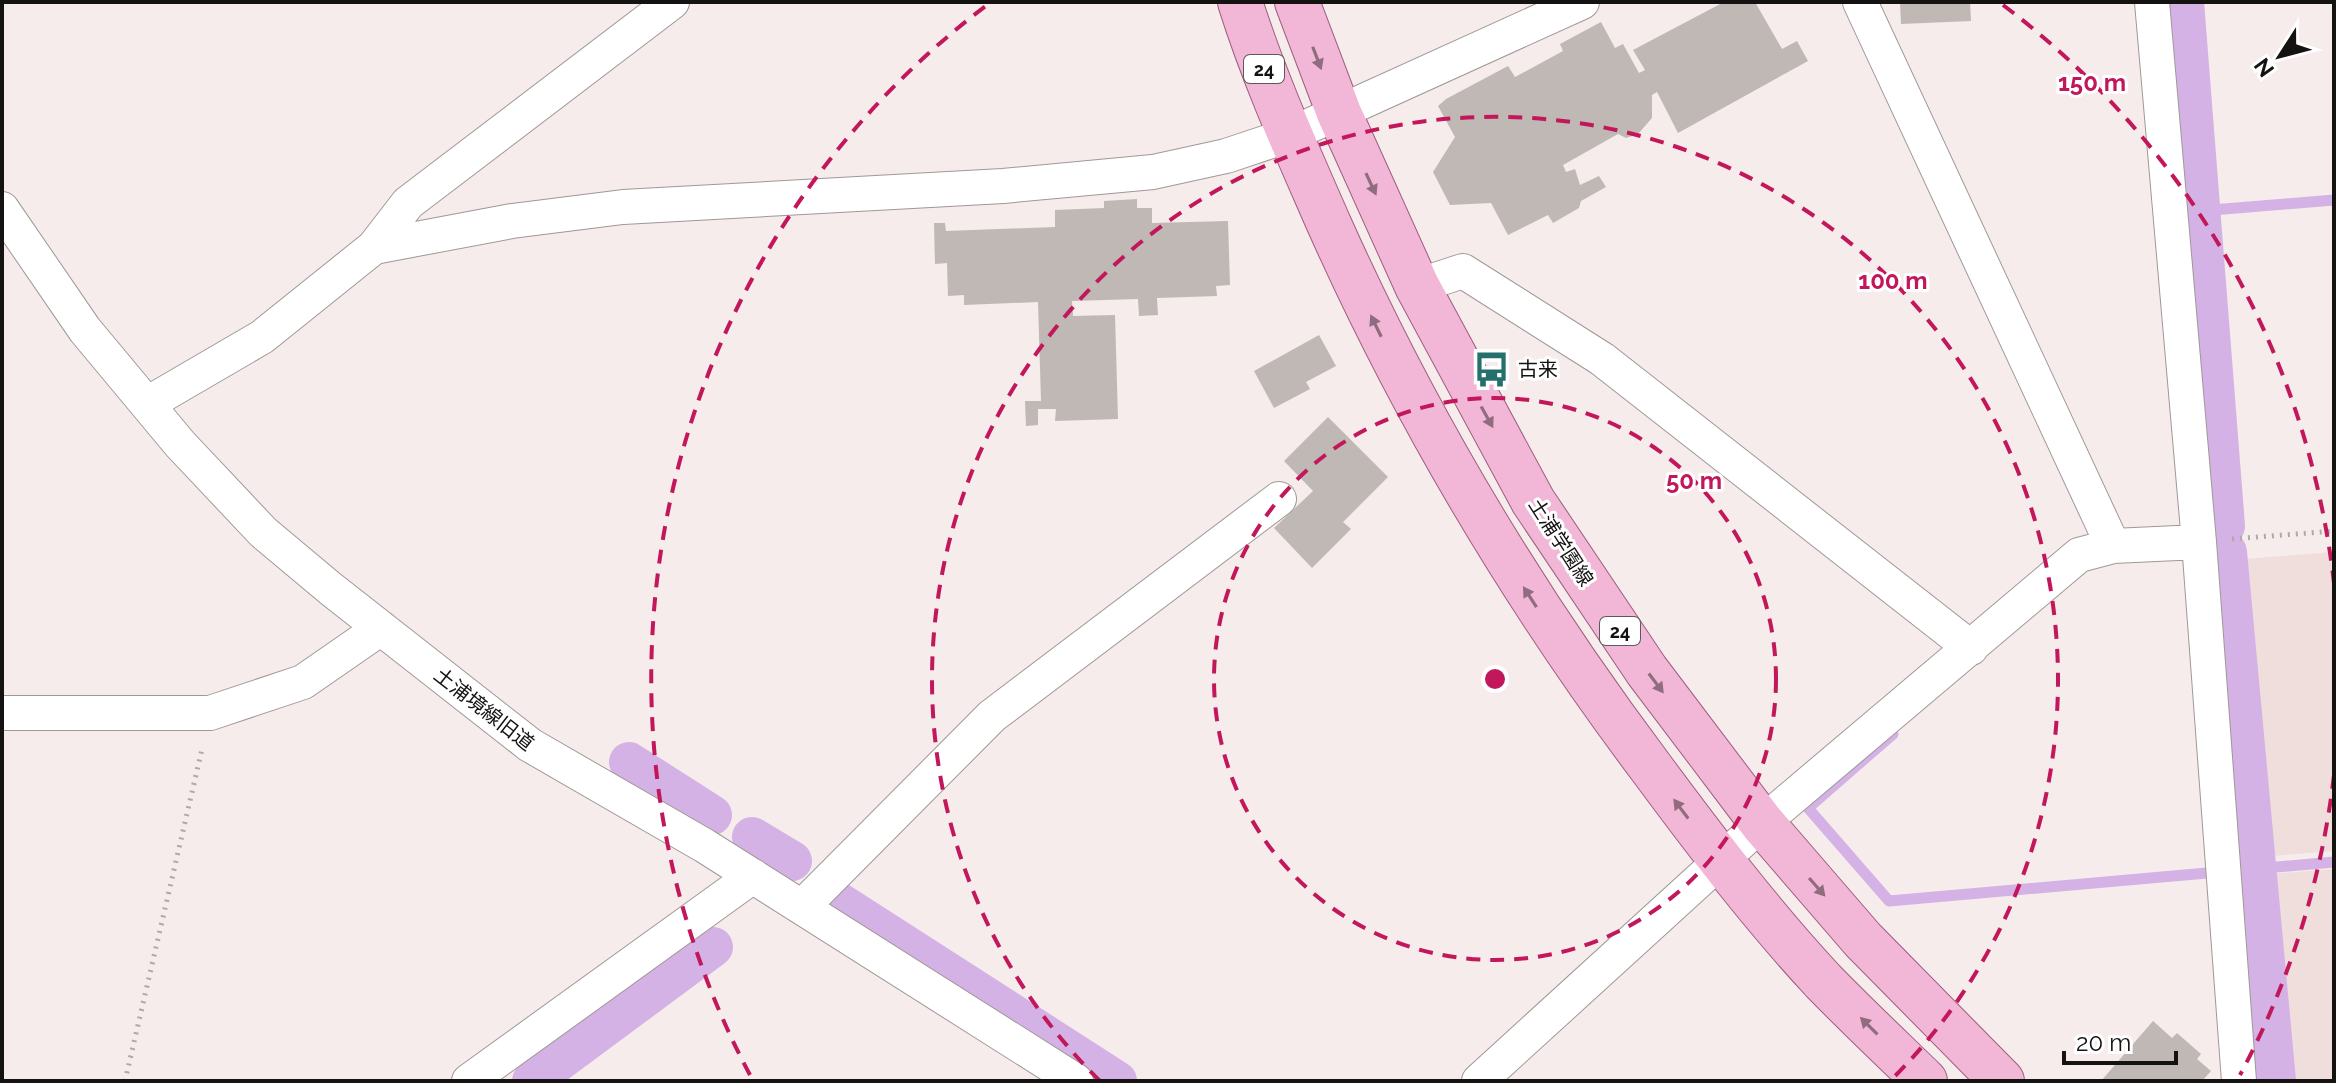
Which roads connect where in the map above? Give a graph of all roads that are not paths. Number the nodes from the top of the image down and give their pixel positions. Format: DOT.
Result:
graph roads {
  1 [pos="672,2"];
  2 [pos="1240,2"];
  3 [pos="1297,2"];
  4 [pos="1582,2"];
  5 [pos="1860,2"];
  6 [pos="2152,2"];
  7 [pos="1339,113"];
  8 [pos="1289,135"];
  9 [pos="2,209"];
  10 [pos="374,247"];
  11 [pos="1417,286"];
  12 [pos="147,404"];
  13 [pos="1279,499"];
  14 [pos="2199,542"];
  15 [pos="2113,546"];
  16 [pos="381,628"];
  17 [pos="1971,648"];
  18 [pos="2,713"];
  19 [pos="1762,823"];
  20 [pos="1721,862"];
  21 [pos="753,876"];
  22 [pos="802,907"];
  23 [pos="469,1081"];
  24 [pos="1076,1081"];
  25 [pos="1479,1081"];
  26 [pos="1925,1081"];
  27 [pos="2002,1081"];
  28 [pos="2239,1081"];
  1 -- 10 [label="street"];
  2 -- 8 [label="main road, 24"];
  3 -- 7 [label="main road, 土浦学園線 / 24, one-way"];
  4 -- 7 [label="street"];
  5 -- 15 [label="street"];
  6 -- 14 [label="street"];
  7 -- 8 [label="street"];
  7 -- 11 [label="main road, 土浦学園線 / 24, one-way"];
  8 -- 10 [label="street"];
  20 -- 8 [label="main road, 24, one-way"];
  9 -- 12 [label="street, 土浦境線旧道"];
  10 -- 12 [label="street"];
  11 -- 17 [label="street"];
  11 -- 19 [label="main road, 土浦学園線 / 24, one-way"];
  12 -- 16 [label="street, 土浦境線旧道"];
  13 -- 22 [label="street"];
  14 -- 15 [label="street"];
  14 -- 28 [label="street"];
  15 -- 17 [label="street"];
  16 -- 18 [label="street"];
  16 -- 21 [label="street, 土浦境線旧道"];
  17 -- 19 [label="street"];
  19 -- 20 [label="street"];
  19 -- 27 [label="main road, 土浦学園線 / 24, one-way"];
  20 -- 25 [label="street"];
  26 -- 20 [label="main road, 24, one-way"];
  21 -- 22 [label="street, 土浦境線旧道"];
  21 -- 23 [label="street"];
  22 -- 24 [label="street, 土浦境線旧道"];
}
